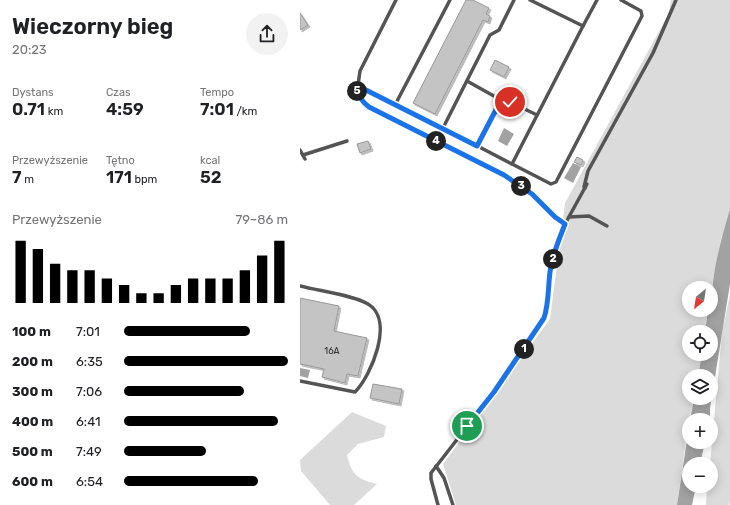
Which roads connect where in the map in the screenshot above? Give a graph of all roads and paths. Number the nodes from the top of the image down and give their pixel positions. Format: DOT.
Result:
graph roads {
  1 [pos="396,0"];
  2 [pos="450,0"];
  3 [pos="514,0"];
  4 [pos="530,0"];
  5 [pos="597,0"];
  6 [pos="620,0"];
  7 [pos="676,0"];
  8 [pos="583,26"];
  9 [pos="467,81"];
  10 [pos="356,85"];
  11 [pos="501,100"];
  12 [pos="395,105"];
  13 [pos="536,115"];
  14 [pos="443,128"];
  15 [pos="348,141"];
  16 [pos="477,146"];
  17 [pos="300,150"];
  18 [pos="512,164"];
  19 [pos="569,216"];
  20 [pos="565,224"];
  21 [pos="607,226"];
  22 [pos="300,286"];
  23 [pos="300,381"];
  24 [pos="436,466"];
  25 [pos="438,505"];
  26 [pos="453,505"];
  1 -- 10 [label="lane"];
  2 -- 12 [label="lane"];
  3 -- 9 [label="lane"];
  4 -- 8 [label="lane"];
  5 -- 8 [label="lane"];
  6 -- 18 [label="lane"];
  7 -- 19 [label="lane"];
  8 -- 13 [label="lane"];
  9 -- 11 [label="lane"];
  9 -- 14 [label="lane"];
  10 -- 12 [label="lane"];
  10 -- 20 [label="lane"];
  11 -- 13 [label="lane"];
  11 -- 16 [label="lane"];
  12 -- 14 [label="lane"];
  13 -- 18 [label="lane"];
  14 -- 16 [label="lane"];
  15 -- 17 [label="lane"];
  16 -- 18 [label="lane"];
  19 -- 20 [label="lane"];
  19 -- 21 [label="lane"];
  20 -- 24 [label="lane"];
  22 -- 23 [label="lane"];
  24 -- 25 [label="lane"];
  24 -- 26 [label="lane"];
}
